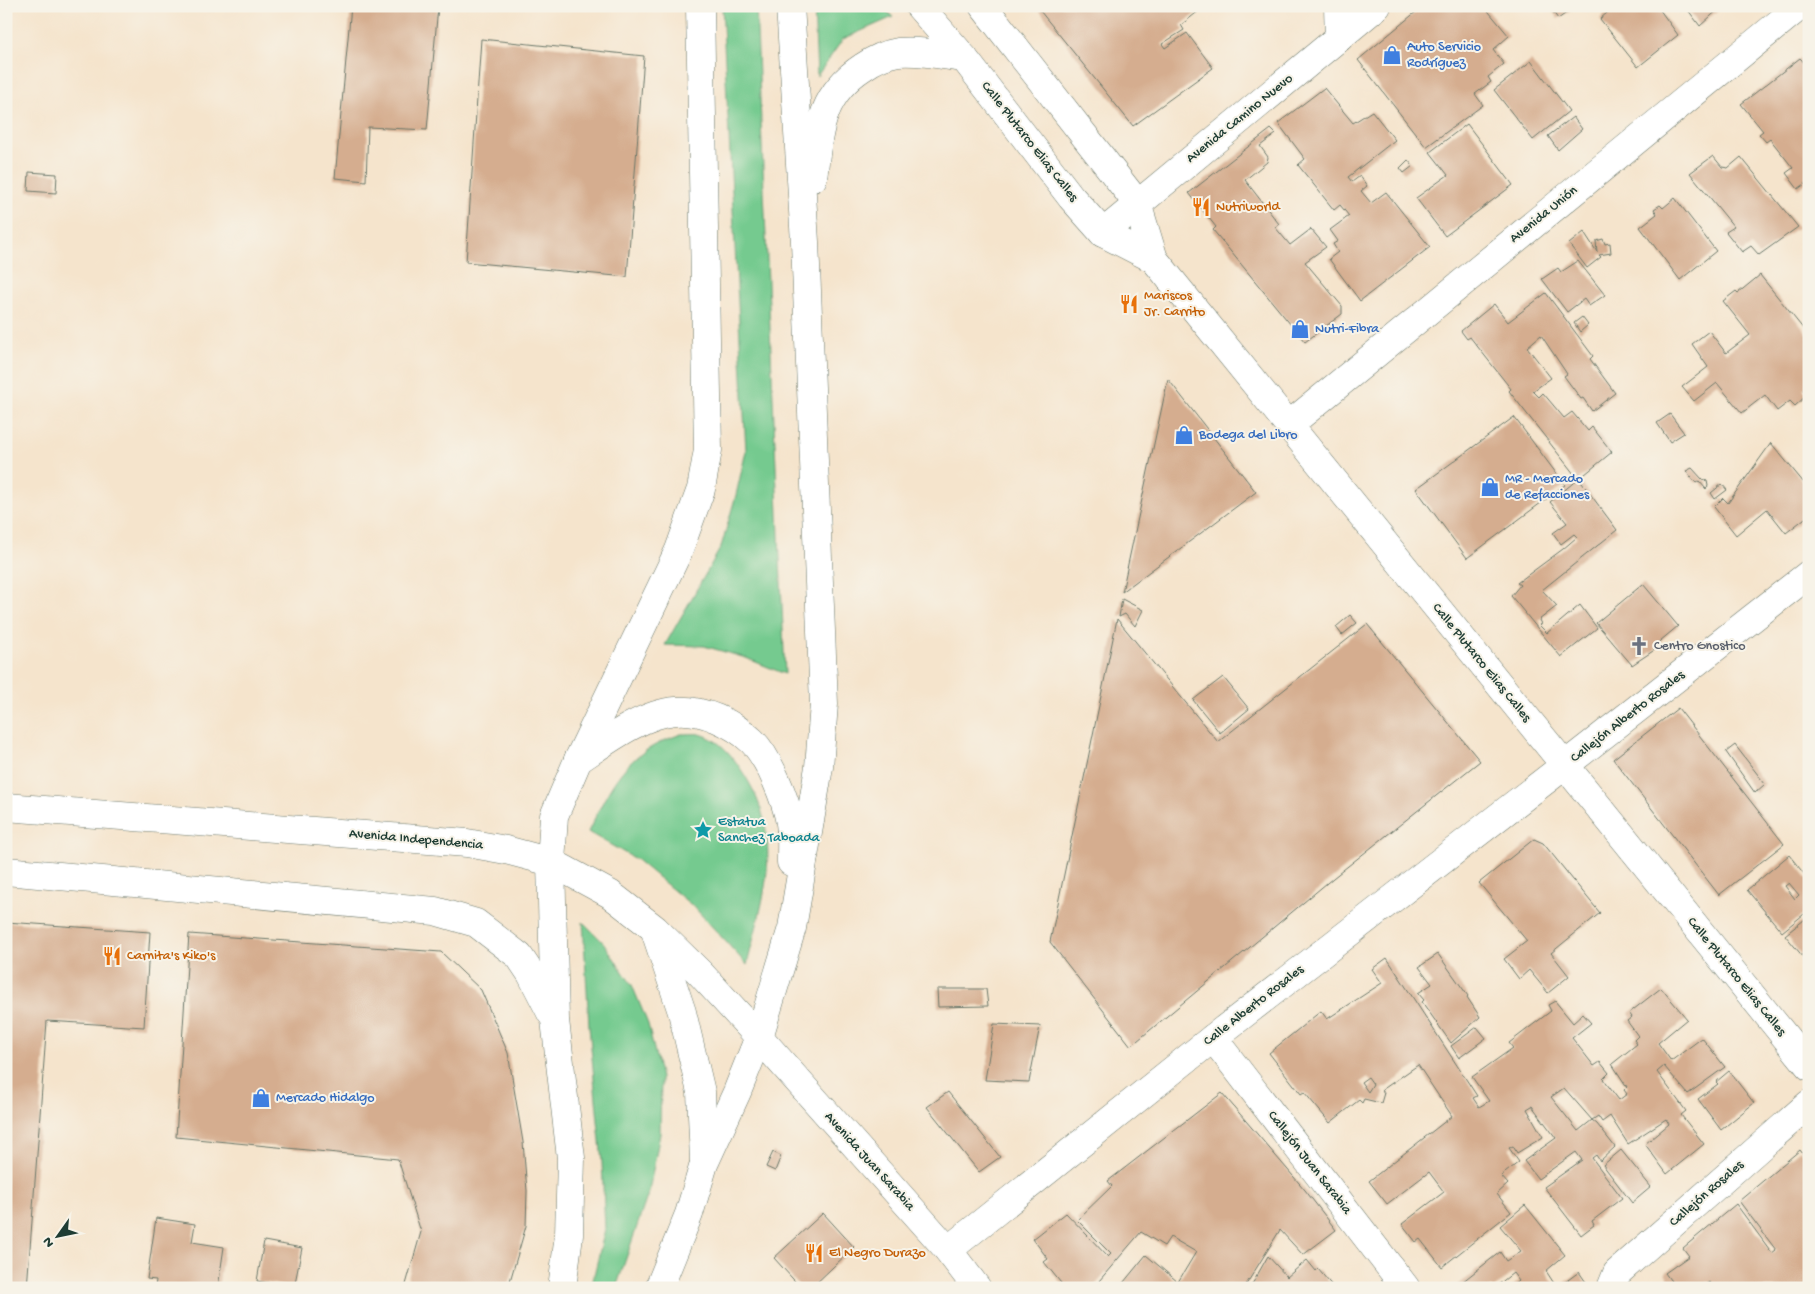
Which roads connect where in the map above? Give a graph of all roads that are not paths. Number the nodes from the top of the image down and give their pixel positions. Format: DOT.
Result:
graph roads {
  1 [pos="700,6"];
  2 [pos="790,6"];
  3 [pos="919,6"];
  4 [pos="983,6"];
  5 [pos="1338,6"];
  6 [pos="1377,6"];
  7 [pos="1800,6"];
  8 [pos="1339,38"];
  9 [pos="964,58"];
  10 [pos="1137,203"];
  11 [pos="1103,233"];
  12 [pos="805,242"];
  13 [pos="1154,259"];
  14 [pos="1289,426"];
  15 [pos="1809,574"];
  16 [pos="578,760"];
  17 [pos="1564,766"];
  18 [pos="6,807"];
  19 [pos="551,862"];
  20 [pos="6,871"];
  21 [pos="792,928"];
  22 [pos="655,929"];
  23 [pos="554,1020"];
  24 [pos="759,1037"];
  25 [pos="1213,1038"];
  26 [pos="1809,1066"];
  27 [pos="1809,1104"];
  28 [pos="704,1164"];
  29 [pos="948,1250"];
  30 [pos="562,1288"];
  31 [pos="659,1288"];
  32 [pos="978,1288"];
  33 [pos="1406,1288"];
  34 [pos="1612,1288"];
  1 -- 16 [label="main road"];
  2 -- 12 [label="main road"];
  3 -- 9 [label="main road, Calle Plutarco Elias Calles"];
  4 -- 10 [label="main road, Calle Plutarco Elias Calles"];
  5 -- 8 [label="main road"];
  6 -- 8 [label="main road, Avenida Camino Nuevo"];
  7 -- 14 [label="main road, Avenida Unión"];
  8 -- 10 [label="main road, Avenida Camino Nuevo"];
  9 -- 11 [label="main road, Calle Plutarco Elias Calles"];
  9 -- 12 [label="main road"];
  10 -- 11 [label="main road, Avenida Camino Nuevo"];
  10 -- 13 [label="main road, Calle Plutarco Elias Calles"];
  11 -- 13 [label="main road, Calle Plutarco Elias Calles"];
  12 -- 21 [label="main road"];
  13 -- 14 [label="main road, Calle Plutarco Elias Calles"];
  14 -- 17 [label="main road, Calle Plutarco Elias Calles"];
  15 -- 17 [label="main road, Callejón Alberto Rosales"];
  16 -- 19 [label="main road"];
  16 -- 21 [label="main road"];
  17 -- 25 [label="main road, Calle Alberto Rosales"];
  17 -- 26 [label="main road, Calle Plutarco Elias Calles"];
  18 -- 19 [label="main road, Avenida Independencia"];
  19 -- 22 [label="main road, Avenida Independencia"];
  19 -- 23 [label="main road"];
  20 -- 23 [label="main road"];
  21 -- 24 [label="main road"];
  22 -- 24 [label="main road, Avenida Independencia"];
  22 -- 28 [label="main road"];
  23 -- 30 [label="main road"];
  24 -- 28 [label="main road"];
  24 -- 29 [label="main road, Avenida Juan Sarabia"];
  25 -- 29 [label="main road, Calle Alberto Rosales"];
  25 -- 33 [label="main road, Callejón Juan Sarabia"];
  27 -- 34 [label="main road, Callejón Rosales"];
  28 -- 31 [label="main road"];
  29 -- 32 [label="main road, Avenida Juan Sarabia"];
}
